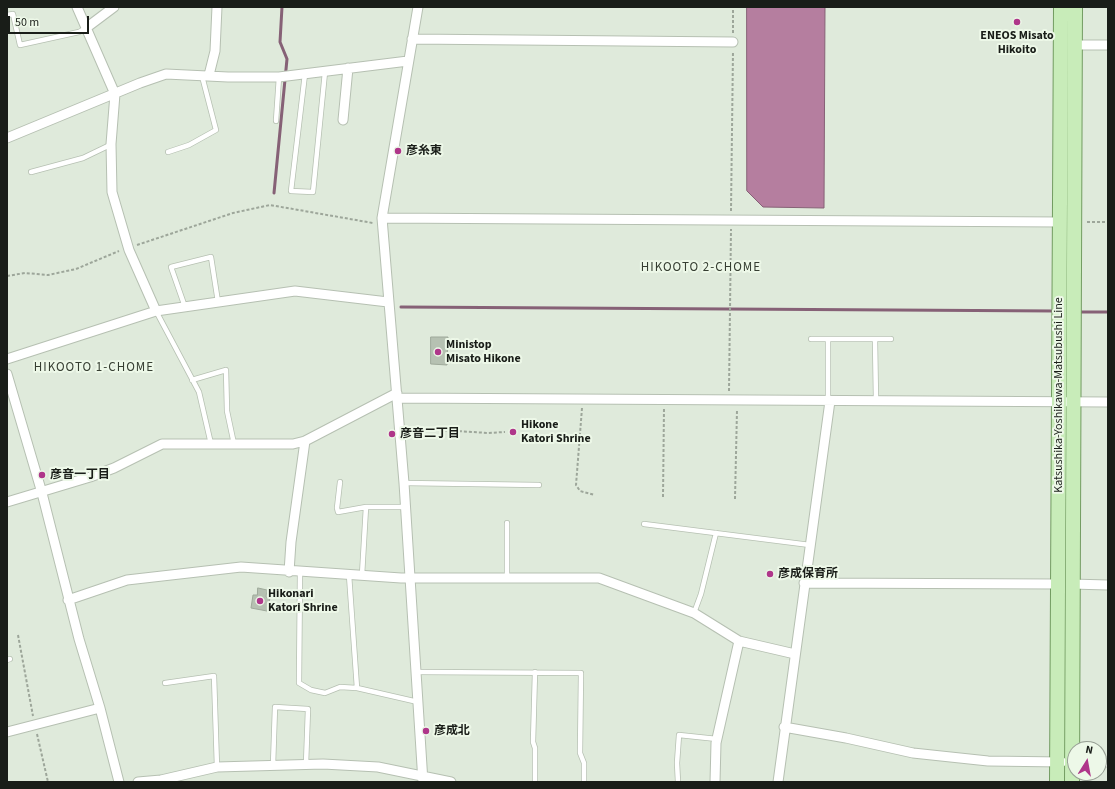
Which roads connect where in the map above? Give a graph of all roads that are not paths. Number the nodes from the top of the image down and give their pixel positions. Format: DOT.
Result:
graph roads {
  1 [pos="77,7"];
  2 [pos="114,7"];
  3 [pos="217,7"];
  4 [pos="418,7"];
  5 [pos="1061,7"];
  6 [pos="1075,7"];
  7 [pos="7,15"];
  8 [pos="86,28"];
  9 [pos="412,39"];
  10 [pos="733,42"];
  11 [pos="1075,45"];
  12 [pos="1108,45"];
  13 [pos="408,61"];
  14 [pos="348,68"];
  15 [pos="325,71"];
  16 [pos="304,74"];
  17 [pos="206,75"];
  18 [pos="279,77"];
  19 [pos="115,94"];
  20 [pos="343,120"];
  21 [pos="276,121"];
  22 [pos="7,138"];
  23 [pos="111,144"];
  24 [pos="168,152"];
  25 [pos="31,172"];
  26 [pos="378,220"];
  27 [pos="1067,222"];
  28 [pos="218,302"];
  29 [pos="388,302"];
  30 [pos="185,307"];
  31 [pos="156,311"];
  32 [pos="828,339"];
  33 [pos="891,339"];
  34 [pos="811,340"];
  35 [pos="875,340"];
  36 [pos="7,359"];
  37 [pos="7,374"];
  38 [pos="192,380"];
  39 [pos="397,395"];
  40 [pos="876,400"];
  41 [pos="829,401"];
  42 [pos="1058,401"];
  43 [pos="1073,401"];
  44 [pos="1108,402"];
  45 [pos="305,441"];
  46 [pos="211,444"];
  47 [pos="234,444"];
  48 [pos="340,482"];
  49 [pos="404,483"];
  50 [pos="539,485"];
  51 [pos="42,493"];
  52 [pos="7,502"];
  53 [pos="366,507"];
  54 [pos="405,507"];
  55 [pos="507,523"];
  56 [pos="644,524"];
  57 [pos="716,533"];
  58 [pos="810,545"];
  59 [pos="289,572"];
  60 [pos="300,572"];
  61 [pos="349,575"];
  62 [pos="362,576"];
  63 [pos="507,577"];
  64 [pos="410,578"];
  65 [pos="804,583"];
  66 [pos="1065,584"];
  67 [pos="1108,585"];
  68 [pos="68,600"];
  69 [pos="694,613"];
  70 [pos="739,641"];
  71 [pos="795,654"];
  72 [pos="416,672"];
  73 [pos="535,672"];
  74 [pos="165,683"];
  75 [pos="357,688"];
  76 [pos="418,702"];
  77 [pos="100,708"];
  78 [pos="784,727"];
  79 [pos="7,732"];
  80 [pos="717,739"];
  81 [pos="1072,741"];
  82 [pos="1057,762"];
  83 [pos="1067,762"];
  84 [pos="306,764"];
  85 [pos="273,765"];
  86 [pos="218,767"];
  87 [pos="423,779"];
  88 [pos="119,782"];
  89 [pos="138,782"];
  90 [pos="451,782"];
  91 [pos="535,782"];
  92 [pos="584,782"];
  93 [pos="678,782"];
  94 [pos="716,782"];
  95 [pos="778,782"];
  96 [pos="1057,782"];
  1 -- 8 [label="street"];
  2 -- 8 [label="street"];
  3 -- 17 [label="street"];
  4 -- 9 [label="street"];
  5 -- 27 [label="main road, Katsushika-Yoshikawa-Matsubushi Line"];
  6 -- 11 [label="main road, Katsushika-Yoshikawa-Matsubushi Line"];
  7 -- 8 [label="lane"];
  8 -- 19 [label="street"];
  9 -- 10 [label="street"];
  9 -- 13 [label="street"];
  11 -- 12 [label="street"];
  11 -- 27 [label="main road, Katsushika-Yoshikawa-Matsubushi Line"];
  13 -- 14 [label="street"];
  13 -- 26 [label="street"];
  14 -- 15 [label="street"];
  14 -- 20 [label="street"];
  15 -- 16 [label="street"];
  15 -- 16 [label="lane"];
  16 -- 18 [label="street"];
  17 -- 18 [label="street"];
  17 -- 19 [label="street"];
  17 -- 24 [label="lane"];
  18 -- 21 [label="lane"];
  19 -- 22 [label="street"];
  19 -- 23 [label="street"];
  23 -- 25 [label="lane"];
  23 -- 31 [label="street"];
  26 -- 27 [label="street"];
  26 -- 29 [label="street"];
  27 -- 42 [label="main road, Katsushika-Yoshikawa-Matsubushi Line"];
  27 -- 43 [label="main road, Katsushika-Yoshikawa-Matsubushi Line"];
  28 -- 29 [label="street"];
  28 -- 30 [label="street"];
  28 -- 30 [label="lane"];
  29 -- 39 [label="street"];
  30 -- 31 [label="street"];
  31 -- 36 [label="street"];
  31 -- 38 [label="lane"];
  32 -- 34 [label="lane"];
  32 -- 35 [label="lane"];
  32 -- 41 [label="lane"];
  33 -- 35 [label="lane"];
  35 -- 40 [label="lane"];
  37 -- 51 [label="street"];
  38 -- 46 [label="lane"];
  38 -- 47 [label="lane"];
  39 -- 41 [label="street"];
  39 -- 45 [label="street"];
  39 -- 49 [label="street"];
  40 -- 41 [label="street"];
  40 -- 42 [label="street"];
  41 -- 58 [label="street"];
  42 -- 43 [label="street"];
  42 -- 66 [label="main road, Katsushika-Yoshikawa-Matsubushi Line"];
  43 -- 44 [label="street"];
  43 -- 66 [label="main road, Katsushika-Yoshikawa-Matsubushi Line"];
  45 -- 47 [label="street"];
  45 -- 59 [label="street"];
  46 -- 47 [label="street"];
  46 -- 51 [label="street"];
  48 -- 53 [label="lane"];
  49 -- 50 [label="lane"];
  49 -- 54 [label="street"];
  51 -- 52 [label="street"];
  51 -- 68 [label="street"];
  53 -- 54 [label="lane"];
  53 -- 62 [label="lane"];
  54 -- 64 [label="street"];
  55 -- 63 [label="lane"];
  56 -- 57 [label="lane"];
  57 -- 58 [label="lane"];
  57 -- 69 [label="lane"];
  58 -- 65 [label="street"];
  59 -- 60 [label="street"];
  59 -- 68 [label="street"];
  60 -- 61 [label="street"];
  60 -- 75 [label="lane"];
  61 -- 62 [label="street"];
  61 -- 75 [label="lane"];
  62 -- 64 [label="street"];
  63 -- 64 [label="street"];
  63 -- 69 [label="street"];
  64 -- 72 [label="street"];
  65 -- 66 [label="street"];
  65 -- 71 [label="street"];
  66 -- 67 [label="street"];
  66 -- 81 [label="main road, Katsushika-Yoshikawa-Matsubushi Line"];
  66 -- 82 [label="main road, Katsushika-Yoshikawa-Matsubushi Line"];
  68 -- 77 [label="street"];
  69 -- 70 [label="street"];
  70 -- 71 [label="street"];
  70 -- 80 [label="street"];
  71 -- 78 [label="street"];
  72 -- 73 [label="lane"];
  72 -- 76 [label="street"];
  73 -- 91 [label="lane"];
  73 -- 92 [label="lane"];
  74 -- 86 [label="lane"];
  75 -- 76 [label="lane"];
  76 -- 87 [label="street"];
  77 -- 79 [label="street"];
  77 -- 88 [label="street"];
  78 -- 82 [label="street"];
  78 -- 95 [label="street"];
  80 -- 93 [label="lane"];
  80 -- 94 [label="street"];
  82 -- 83 [label="street"];
  82 -- 96 [label="main road, Katsushika-Yoshikawa-Matsubushi Line"];
  84 -- 85 [label="street"];
  84 -- 85 [label="lane"];
  84 -- 87 [label="street"];
  85 -- 86 [label="street"];
  86 -- 89 [label="street"];
  87 -- 90 [label="street"];
}
